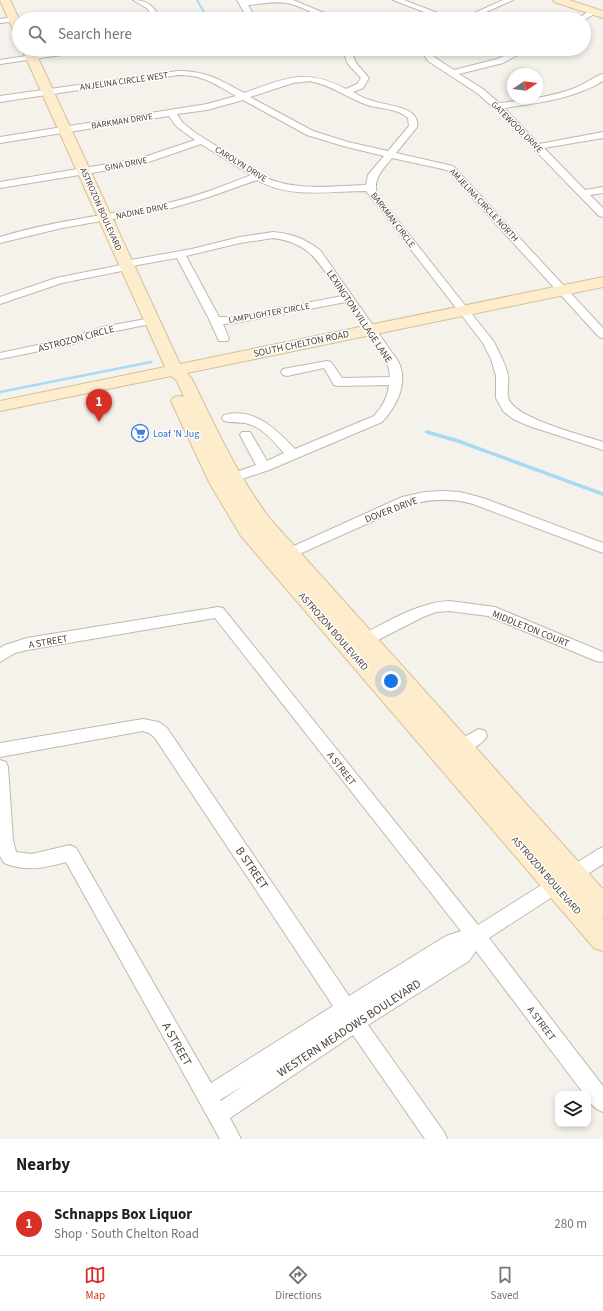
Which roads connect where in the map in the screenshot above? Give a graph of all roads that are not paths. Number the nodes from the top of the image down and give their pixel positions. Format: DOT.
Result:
graph roads {
  1 [pos="5,0"];
  2 [pos="137,0"];
  3 [pos="276,0"];
  4 [pos="397,0"];
  5 [pos="509,0"];
  6 [pos="558,0"];
  7 [pos="242,2"];
  8 [pos="153,12"];
  9 [pos="248,12"];
  10 [pos="317,12"];
  11 [pos="430,12"];
  12 [pos="481,12"];
  13 [pos="12,14"];
  14 [pos="599,14"];
  15 [pos="0,21"];
  16 [pos="12,23"];
  17 [pos="22,56"];
  18 [pos="31,56"];
  19 [pos="349,56"];
  20 [pos="429,56"];
  21 [pos="510,56"];
  22 [pos="0,62"];
  23 [pos="452,73"];
  24 [pos="603,77"];
  25 [pos="47,92"];
  26 [pos="346,92"];
  27 [pos="242,96"];
  28 [pos="0,99"];
  29 [pos="497,106"];
  30 [pos="171,113"];
  31 [pos="64,130"];
  32 [pos="603,135"];
  33 [pos="0,140"];
  34 [pos="202,141"];
  35 [pos="537,147"];
  36 [pos="390,154"];
  37 [pos="84,171"];
  38 [pos="258,176"];
  39 [pos="0,185"];
  40 [pos="370,188"];
  41 [pos="603,190"];
  42 [pos="583,193"];
  43 [pos="603,214"];
  44 [pos="105,218"];
  45 [pos="0,240"];
  46 [pos="180,254"];
  47 [pos="126,265"];
  48 [pos="603,282"];
  49 [pos="563,290"];
  50 [pos="348,298"];
  51 [pos="0,300"];
  52 [pos="462,311"];
  53 [pos="215,319"];
  54 [pos="151,321"];
  55 [pos="371,329"];
  56 [pos="603,335"];
  57 [pos="223,339"];
  58 [pos="0,356"];
  59 [pos="174,369"];
  60 [pos="287,372"];
  61 [pos="395,381"];
  62 [pos="0,406"];
  63 [pos="228,418"];
  64 [pos="246,435"];
  65 [pos="603,446"];
  66 [pos="293,455"];
  67 [pos="264,467"];
  68 [pos="233,478"];
  69 [pos="603,548"];
  70 [pos="281,557"];
  71 [pos="358,644"];
  72 [pos="0,656"];
  73 [pos="600,657"];
  74 [pos="479,736"];
  75 [pos="460,747"];
  76 [pos="0,750"];
  77 [pos="0,767"];
  78 [pos="603,855"];
  79 [pos="565,880"];
  80 [pos="603,907"];
  81 [pos="476,936"];
  82 [pos="603,939"];
  83 [pos="351,1016"];
  84 [pos="207,1097"];
  85 [pos="603,1102"];
  86 [pos="217,1115"];
  87 [pos="231,1139"];
  88 [pos="437,1139"];
  1 -- 13 [label="main road"];
  2 -- 8 [label="street"];
  3 -- 7 [label="street"];
  3 -- 10 [label="street"];
  4 -- 11 [label="street"];
  5 -- 12 [label="street"];
  6 -- 14 [label="main road"];
  7 -- 9 [label="street"];
  15 -- 16 [label="street"];
  17 -- 22 [label="street"];
  18 -- 25 [label="main road, ASTROZON BOULEVARD"];
  19 -- 26 [label="street"];
  20 -- 23 [label="street, GATEWOOD DRIVE"];
  21 -- 23 [label="street"];
  23 -- 29 [label="street, GATEWOOD DRIVE"];
  24 -- 29 [label="street"];
  25 -- 27 [label="street, ANJELINA CIRCLE WEST"];
  25 -- 28 [label="street, ANJELINA CIRCLE WEST"];
  25 -- 31 [label="main road, ASTROZON BOULEVARD"];
  26 -- 27 [label="street, BARKMAN CIRCLE"];
  26 -- 36 [label="street, BARKMAN CIRCLE"];
  27 -- 30 [label="street, BARKMAN DRIVE"];
  27 -- 36 [label="street, AMJELINA CIRCLE NORTH"];
  29 -- 35 [label="street, GATEWOOD DRIVE"];
  30 -- 31 [label="street, BARKMAN DRIVE"];
  30 -- 34 [label="street, CAROLYN DRIVE"];
  31 -- 33 [label="street, BARKMAN DRIVE"];
  31 -- 37 [label="main road, ASTROZON BOULEVARD"];
  32 -- 35 [label="street"];
  34 -- 37 [label="street, GINA DRIVE"];
  34 -- 38 [label="street, CAROLYN DRIVE"];
  35 -- 42 [label="street, GATEWOOD DRIVE"];
  36 -- 40 [label="street, BARKMAN CIRCLE"];
  36 -- 49 [label="street, AMJELINA CIRCLE NORTH"];
  37 -- 39 [label="street, GINA DRIVE"];
  37 -- 44 [label="main road, ASTROZON BOULEVARD"];
  38 -- 40 [label="street, CAROLYN DRIVE"];
  38 -- 44 [label="street, NADINE DRIVE"];
  40 -- 52 [label="street, BARKMAN CIRCLE"];
  41 -- 42 [label="street"];
  42 -- 43 [label="street, GATEWOOD DRIVE"];
  44 -- 45 [label="street, NADINE DRIVE"];
  44 -- 47 [label="main road, ASTROZON BOULEVARD"];
  46 -- 47 [label="street, LEXINGTON VILLAGE LANE"];
  46 -- 50 [label="street, LEXINGTON VILLAGE LANE"];
  46 -- 53 [label="street, LAMPLIGHTER CIRCLE"];
  47 -- 51 [label="street"];
  47 -- 54 [label="main road, ASTROZON BOULEVARD"];
  48 -- 49 [label="main road, SOUTH CHELTON ROAD"];
  49 -- 52 [label="main road, SOUTH CHELTON ROAD"];
  49 -- 56 [label="street, AMJELINA CIRCLE NORTH"];
  50 -- 53 [label="street, LAMPLIGHTER CIRCLE"];
  50 -- 55 [label="street, LEXINGTON VILLAGE LANE"];
  52 -- 55 [label="main road, SOUTH CHELTON ROAD"];
  52 -- 65 [label="street, BARKMAN CIRCLE"];
  53 -- 57 [label="street"];
  54 -- 58 [label="street, ASTROZON CIRCLE"];
  54 -- 59 [label="main road, ASTROZON BOULEVARD"];
  55 -- 59 [label="main road, SOUTH CHELTON ROAD"];
  55 -- 61 [label="street, LEXINGTON VILLAGE LANE"];
  59 -- 62 [label="main road, SOUTH CHELTON ROAD"];
  59 -- 68 [label="main road, ASTROZON BOULEVARD"];
  59 -- 70 [label="main road, ASTROZON BOULEVARD"];
  60 -- 61 [label="street"];
  61 -- 66 [label="street, LEXINGTON VILLAGE LANE"];
  63 -- 66 [label="street"];
  64 -- 67 [label="street"];
  66 -- 67 [label="street, LEXINGTON VILLAGE LANE"];
  67 -- 68 [label="street, LEXINGTON VILLAGE LANE"];
  68 -- 70 [label="main road, ASTROZON BOULEVARD"];
  69 -- 70 [label="street, DOVER DRIVE"];
  70 -- 71 [label="main road, ASTROZON BOULEVARD"];
  71 -- 73 [label="street, MIDDLETON COURT"];
  71 -- 75 [label="main road, ASTROZON BOULEVARD"];
  71 -- 79 [label="main road, ASTROZON BOULEVARD"];
  72 -- 81 [label="street, A STREET"];
  74 -- 75 [label="street"];
  75 -- 79 [label="main road, ASTROZON BOULEVARD"];
  76 -- 83 [label="street, B STREET"];
  77 -- 84 [label="street, A STREET"];
  78 -- 79 [label="street"];
  79 -- 80 [label="main road, ASTROZON BOULEVARD"];
  79 -- 81 [label="street, WESTERN MEADOWS BOULEVARD"];
  79 -- 82 [label="main road, ASTROZON BOULEVARD"];
  81 -- 83 [label="street, WESTERN MEADOWS BOULEVARD"];
  81 -- 85 [label="street, A STREET"];
  83 -- 84 [label="street, WESTERN MEADOWS BOULEVARD"];
  83 -- 86 [label="street, WESTERN MEADOWS BOULEVARD"];
  83 -- 88 [label="street, B STREET"];
  84 -- 86 [label="street, A STREET"];
  86 -- 87 [label="street, A STREET"];
}
